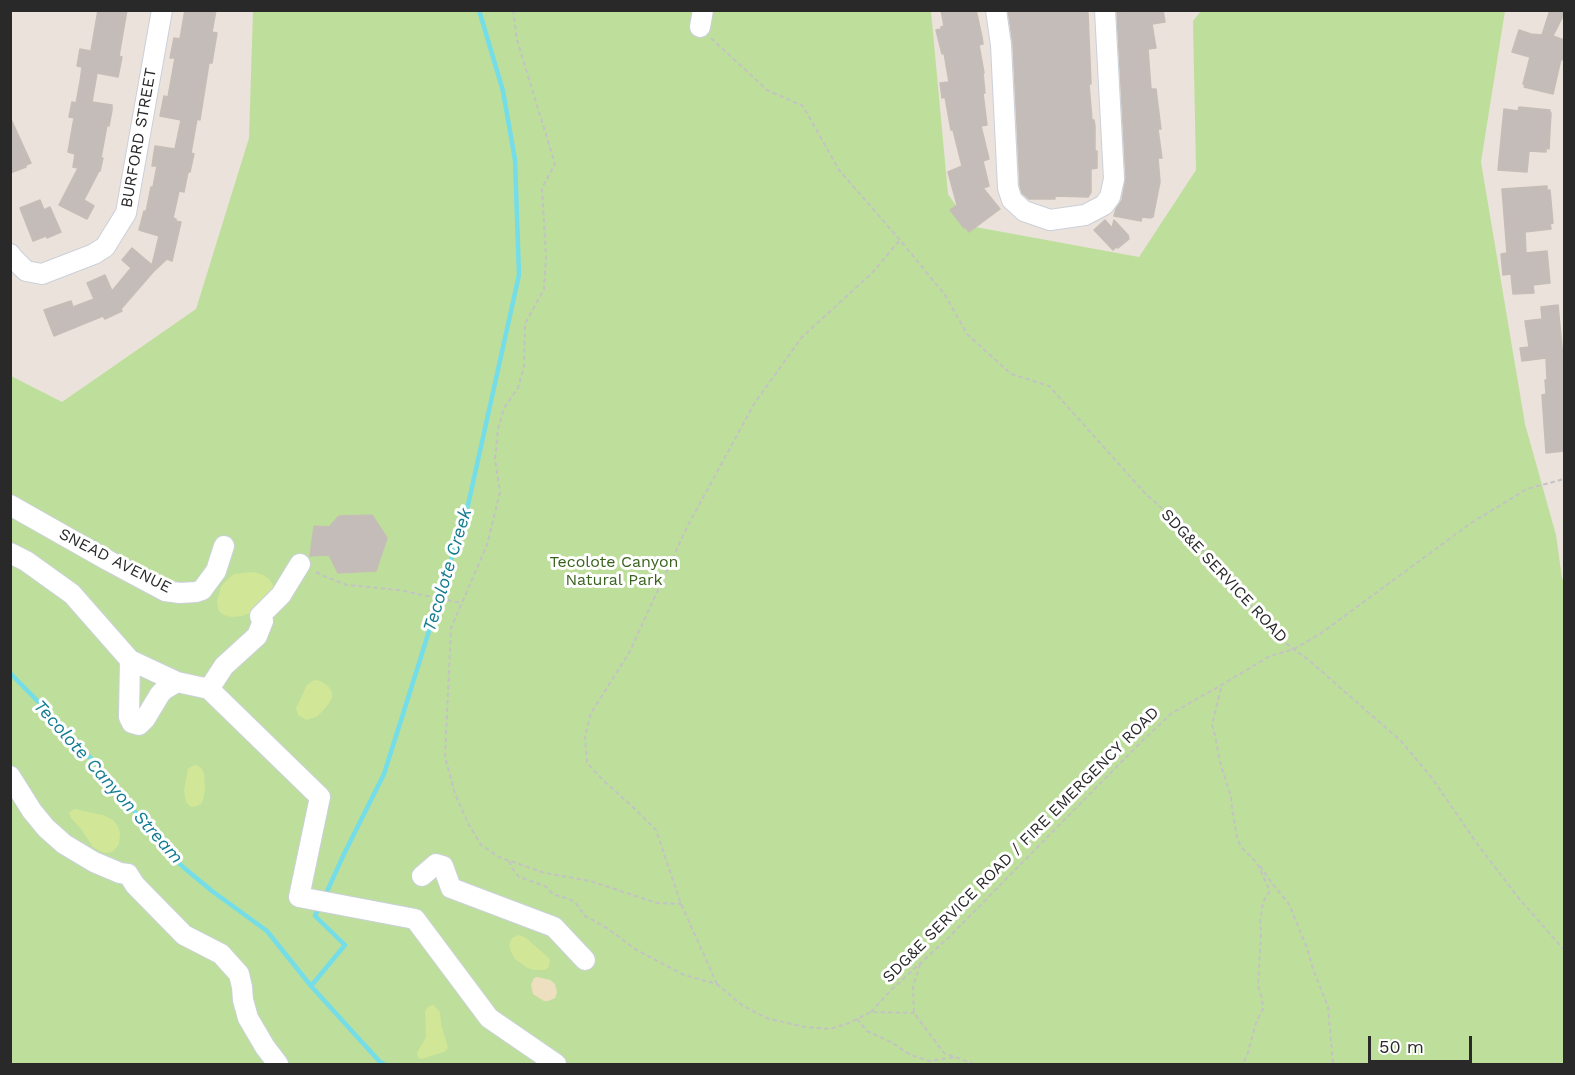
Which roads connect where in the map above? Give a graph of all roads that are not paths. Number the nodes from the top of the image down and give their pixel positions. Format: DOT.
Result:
graph roads {
  1 [pos="162,10"];
  2 [pos="996,10"];
  3 [pos="1105,10"];
  4 [pos="10,254"];
  5 [pos="10,505"];
  6 [pos="224,546"];
  7 [pos="10,553"];
  8 [pos="300,564"];
  9 [pos="130,660"];
  10 [pos="177,682"];
  11 [pos="209,689"];
  12 [pos="10,776"];
  13 [pos="422,876"];
  14 [pos="585,960"];
  15 [pos="278,1065"];
  16 [pos="556,1065"];
  1 -- 4 [label="street, BURFORD STREET"];
  2 -- 3 [label="street"];
  5 -- 6 [label="street, SNEAD AVENUE"];
  7 -- 9 [label="street"];
  8 -- 11 [label="street"];
  9 -- 10 [label="street"];
  9 -- 10 [label="street"];
  10 -- 11 [label="street"];
  11 -- 16 [label="street"];
  12 -- 15 [label="street"];
  13 -- 14 [label="street"];
}
